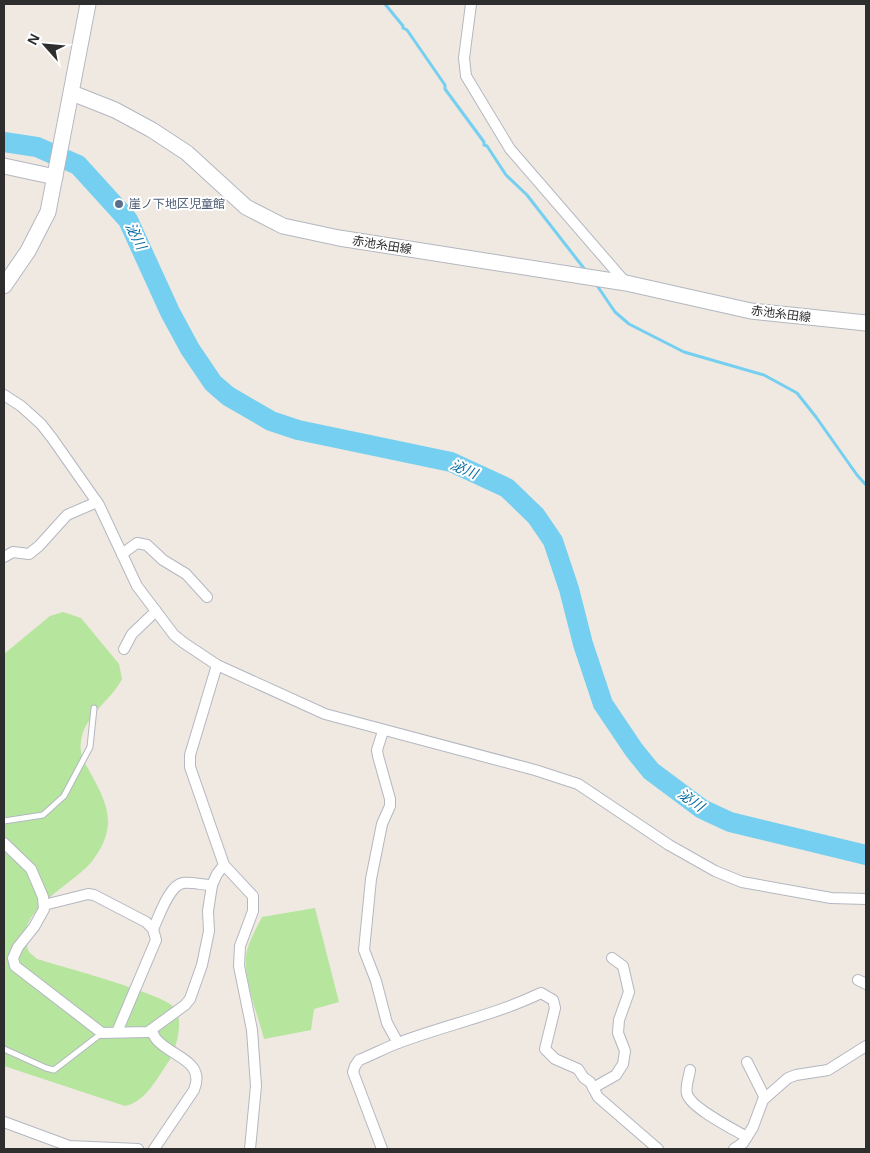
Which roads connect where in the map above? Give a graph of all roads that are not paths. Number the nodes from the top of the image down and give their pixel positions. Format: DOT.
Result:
graph roads {
  1 [pos="88,4"];
  2 [pos="471,4"];
  3 [pos="72,93"];
  4 [pos="4,166"];
  5 [pos="56,174"];
  6 [pos="626,283"];
  7 [pos="4,286"];
  8 [pos="866,323"];
  9 [pos="4,395"];
  10 [pos="97,502"];
  11 [pos="122,554"];
  12 [pos="4,557"];
  13 [pos="207,597"];
  14 [pos="156,611"];
  15 [pos="124,649"];
  16 [pos="217,665"];
  17 [pos="94,708"];
  18 [pos="383,731"];
  19 [pos="4,821"];
  20 [pos="4,843"];
  21 [pos="224,865"];
  22 [pos="212,885"];
  23 [pos="866,899"];
  24 [pos="44,905"];
  25 [pos="153,929"];
  26 [pos="612,958"];
  27 [pos="151,1030"];
  28 [pos="102,1032"];
  29 [pos="117,1032"];
  30 [pos="398,1043"];
  31 [pos="866,1046"];
  32 [pos="4,1049"];
  33 [pos="747,1062"];
  34 [pos="690,1070"];
  35 [pos="593,1088"];
  36 [pos="765,1098"];
  37 [pos="4,1122"];
  38 [pos="747,1137"];
  39 [pos="138,1149"];
  40 [pos="154,1149"];
  41 [pos="250,1149"];
  42 [pos="382,1149"];
  43 [pos="658,1149"];
  44 [pos="734,1149"];
  1 -- 3 [label="main road"];
  2 -- 6 [label="street"];
  3 -- 5 [label="main road"];
  3 -- 6 [label="main road, 赤池糸田線"];
  4 -- 5 [label="main road"];
  5 -- 7 [label="main road"];
  6 -- 8 [label="main road, 赤池糸田線"];
  9 -- 10 [label="street"];
  10 -- 11 [label="street"];
  10 -- 12 [label="street"];
  11 -- 13 [label="street"];
  11 -- 14 [label="street"];
  14 -- 15 [label="street"];
  14 -- 16 [label="street"];
  16 -- 18 [label="street"];
  16 -- 21 [label="street"];
  17 -- 19 [label="lane"];
  18 -- 23 [label="street"];
  18 -- 30 [label="street"];
  20 -- 24 [label="street"];
  21 -- 22 [label="street"];
  21 -- 41 [label="street"];
  22 -- 25 [label="street"];
  22 -- 27 [label="street"];
  24 -- 25 [label="street"];
  24 -- 28 [label="street"];
  25 -- 29 [label="street"];
  26 -- 35 [label="street"];
  27 -- 29 [label="street"];
  27 -- 40 [label="street"];
  28 -- 29 [label="street"];
  28 -- 32 [label="lane"];
  30 -- 35 [label="street"];
  30 -- 42 [label="street"];
  31 -- 36 [label="street"];
  33 -- 36 [label="street"];
  34 -- 38 [label="street"];
  35 -- 43 [label="street"];
  36 -- 38 [label="street"];
  37 -- 39 [label="street"];
  38 -- 44 [label="street"];
}
